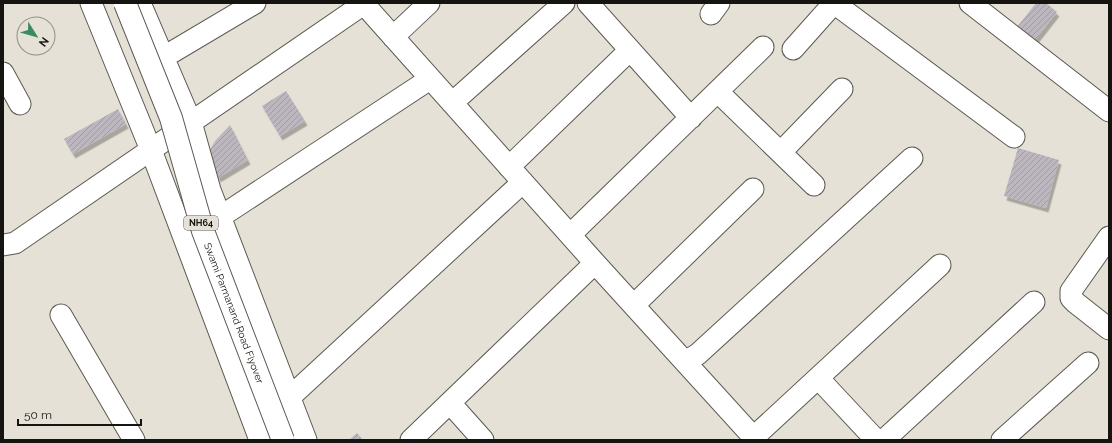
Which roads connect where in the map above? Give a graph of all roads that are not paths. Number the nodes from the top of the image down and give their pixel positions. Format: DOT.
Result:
graph roads {
  1 [pos="90,3"];
  2 [pos="111,3"];
  3 [pos="125,3"];
  4 [pos="140,3"];
  5 [pos="255,3"];
  6 [pos="364,3"];
  7 [pos="429,3"];
  8 [pos="564,3"];
  9 [pos="588,3"];
  10 [pos="970,3"];
  11 [pos="393,37"];
  12 [pos="763,47"];
  13 [pos="793,49"];
  14 [pos="630,50"];
  15 [pos="164,57"];
  16 [pos="3,73"];
  17 [pos="430,79"];
  18 [pos="842,89"];
  19 [pos="718,92"];
  20 [pos="452,102"];
  21 [pos="20,104"];
  22 [pos="1109,111"];
  23 [pos="691,118"];
  24 [pos="191,122"];
  25 [pos="1014,137"];
  26 [pos="151,150"];
  27 [pos="781,152"];
  28 [pos="912,158"];
  29 [pos="516,174"];
  30 [pos="814,185"];
  31 [pos="752,189"];
  32 [pos="220,217"];
  33 [pos="570,235"];
  34 [pos="1109,237"];
  35 [pos="3,245"];
  36 [pos="595,263"];
  37 [pos="940,265"];
  38 [pos="1034,302"];
  39 [pos="634,305"];
  40 [pos="61,315"];
  41 [pos="1109,329"];
  42 [pos="686,362"];
  43 [pos="1088,363"];
  44 [pos="818,378"];
  45 [pos="290,397"];
  46 [pos="450,403"];
  47 [pos="755,439"];
  48 [pos="134,440"];
  49 [pos="260,440"];
  50 [pos="267,440"];
  51 [pos="283,440"];
  52 [pos="306,440"];
  53 [pos="411,440"];
  54 [pos="483,440"];
  55 [pos="876,440"];
  56 [pos="884,440"];
  57 [pos="1002,440"];
  1 -- 26 [label="street"];
  2 -- 50 [label="highway, Swami Parmanand Road Flyover / NH64"];
  3 -- 51 [label="highway, Swami Parmanand Road Flyover / NH64, bridge"];
  4 -- 15 [label="street"];
  5 -- 15 [label="street"];
  6 -- 11 [label="street"];
  6 -- 24 [label="street"];
  7 -- 11 [label="street"];
  8 -- 20 [label="street"];
  9 -- 14 [label="street"];
  10 -- 22 [label="street"];
  11 -- 17 [label="street"];
  12 -- 19 [label="street"];
  13 -- 25 [label="street"];
  14 -- 23 [label="street"];
  14 -- 29 [label="street"];
  15 -- 24 [label="street"];
  16 -- 21 [label="street"];
  17 -- 20 [label="street"];
  17 -- 32 [label="street"];
  18 -- 27 [label="street"];
  19 -- 23 [label="street"];
  19 -- 27 [label="street"];
  20 -- 29 [label="street"];
  23 -- 33 [label="street"];
  24 -- 26 [label="street"];
  24 -- 32 [label="street"];
  26 -- 35 [label="street"];
  26 -- 49 [label="street"];
  27 -- 30 [label="street"];
  28 -- 42 [label="street"];
  29 -- 33 [label="street"];
  29 -- 45 [label="street"];
  31 -- 39 [label="street"];
  32 -- 45 [label="street"];
  33 -- 36 [label="street"];
  34 -- 41 [label="street"];
  36 -- 39 [label="street"];
  36 -- 46 [label="street"];
  37 -- 44 [label="street"];
  38 -- 56 [label="street"];
  39 -- 42 [label="street"];
  40 -- 48 [label="street"];
  42 -- 47 [label="street"];
  43 -- 57 [label="street"];
  44 -- 47 [label="street"];
  44 -- 55 [label="street"];
  45 -- 52 [label="street"];
  46 -- 53 [label="street"];
  46 -- 54 [label="street"];
}
